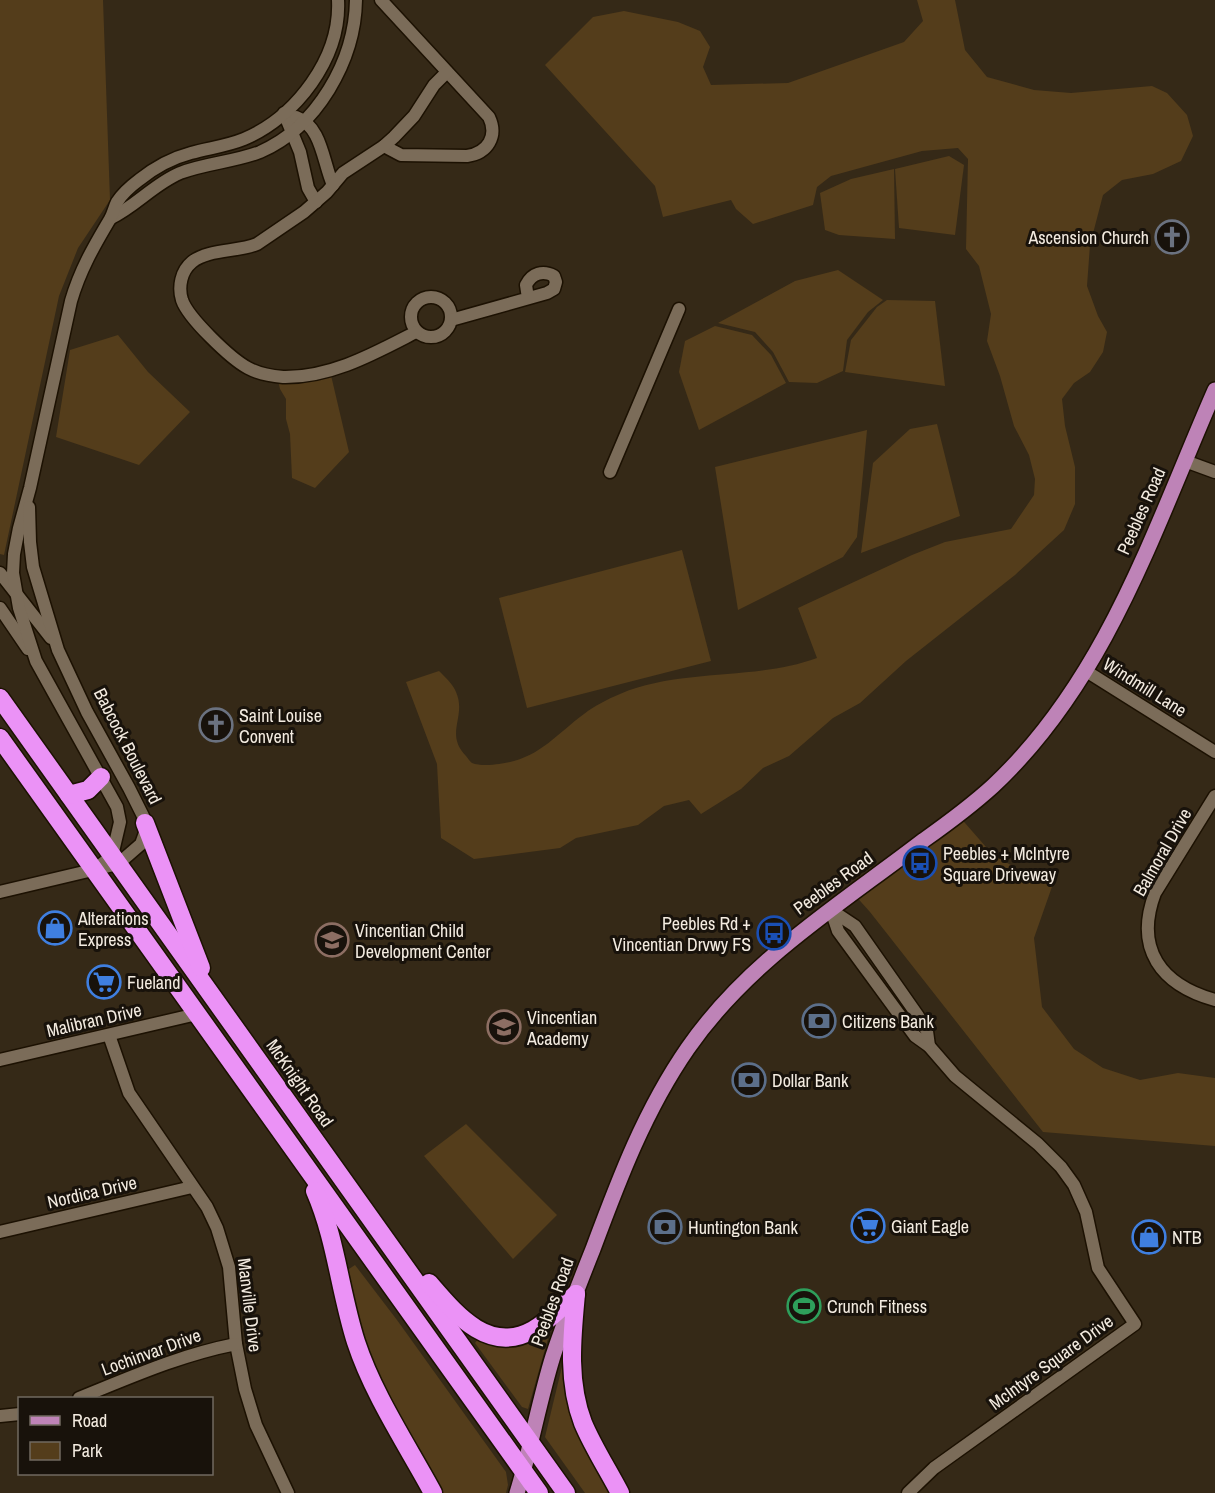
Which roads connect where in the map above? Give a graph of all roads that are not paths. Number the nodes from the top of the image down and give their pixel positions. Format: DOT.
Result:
graph roads {
  1 [pos="338,0"];
  2 [pos="356,0"];
  3 [pos="381,0"];
  4 [pos="447,72"];
  5 [pos="284,113"];
  6 [pos="304,120"];
  7 [pos="290,132"];
  8 [pos="384,146"];
  9 [pos="333,185"];
  10 [pos="316,202"];
  11 [pos="111,218"];
  12 [pos="528,298"];
  13 [pos="679,309"];
  14 [pos="451,320"];
  15 [pos="416,332"];
  16 [pos="1215,390"];
  17 [pos="1185,461"];
  18 [pos="610,472"];
  19 [pos="1215,472"];
  20 [pos="30,488"];
  21 [pos="0,573"];
  22 [pos="16,592"];
  23 [pos="0,608"];
  24 [pos="58,650"];
  25 [pos="36,661"];
  26 [pos="1086,671"];
  27 [pos="0,698"];
  28 [pos="0,738"];
  29 [pos="1215,752"];
  30 [pos="101,777"];
  31 [pos="69,795"];
  32 [pos="1215,796"];
  33 [pos="145,823"];
  34 [pos="115,860"];
  35 [pos="94,870"];
  36 [pos="0,892"];
  37 [pos="831,910"];
  38 [pos="212,995"];
  39 [pos="1215,1000"];
  40 [pos="197,1014"];
  41 [pos="109,1035"];
  42 [pos="0,1060"];
  43 [pos="303,1162"];
  44 [pos="192,1187"];
  45 [pos="348,1187"];
  46 [pos="0,1232"];
  47 [pos="576,1294"];
  48 [pos="236,1344"];
  49 [pos="81,1397"];
  50 [pos="18,1414"];
  51 [pos="0,1416"];
  52 [pos="531,1443"];
  53 [pos="524,1472"];
  54 [pos="288,1493"];
  55 [pos="433,1493"];
  56 [pos="517,1493"];
  57 [pos="538,1493"];
  58 [pos="566,1493"];
  59 [pos="621,1493"];
  60 [pos="908,1493"];
  1 -- 5 [label="street, Babcock Boulevard"];
  2 -- 6 [label="street, Babcock Boulevard"];
  3 -- 4 [label="street"];
  4 -- 8 [label="street"];
  4 -- 8 [label="street"];
  5 -- 6 [label="street"];
  5 -- 7 [label="street"];
  5 -- 11 [label="street, Babcock Boulevard"];
  6 -- 7 [label="street, Babcock Boulevard"];
  6 -- 9 [label="street"];
  7 -- 10 [label="street"];
  7 -- 11 [label="street, Babcock Boulevard"];
  8 -- 9 [label="street"];
  9 -- 10 [label="street"];
  10 -- 15 [label="street"];
  11 -- 20 [label="street, Babcock Boulevard"];
  12 -- 14 [label="street"];
  13 -- 18 [label="street"];
  14 -- 15 [label="street"];
  14 -- 15 [label="street"];
  16 -- 17 [label="main road, Peebles Road"];
  17 -- 19 [label="street"];
  17 -- 26 [label="main road, Peebles Road"];
  20 -- 22 [label="street, Babcock Boulevard"];
  20 -- 24 [label="street, Babcock Boulevard"];
  21 -- 22 [label="street"];
  22 -- 24 [label="street"];
  22 -- 25 [label="street, Babcock Boulevard"];
  23 -- 25 [label="street"];
  24 -- 33 [label="street, Babcock Boulevard"];
  25 -- 30 [label="street, Babcock Boulevard"];
  26 -- 29 [label="street, Windmill Lane"];
  26 -- 37 [label="main road, Peebles Road"];
  27 -- 31 [label="highway, McKnight Road"];
  28 -- 35 [label="highway"];
  30 -- 31 [label="highway"];
  30 -- 34 [label="street, Babcock Boulevard"];
  31 -- 34 [label="highway, McKnight Road"];
  32 -- 39 [label="street, Balmoral Drive"];
  33 -- 34 [label="street, Babcock Boulevard"];
  33 -- 38 [label="highway"];
  34 -- 35 [label="street, Babcock Boulevard"];
  34 -- 38 [label="highway, McKnight Road"];
  35 -- 36 [label="street, Babcock Boulevard"];
  35 -- 40 [label="highway"];
  37 -- 47 [label="main road, Peebles Road"];
  37 -- 60 [label="street, McIntyre Square Drive"];
  38 -- 45 [label="highway, McKnight Road"];
  40 -- 41 [label="street, Malibran Drive"];
  40 -- 43 [label="highway"];
  41 -- 42 [label="street, Malibran Drive"];
  41 -- 44 [label="street, Manville Drive"];
  43 -- 53 [label="highway"];
  43 -- 55 [label="highway"];
  44 -- 46 [label="street, Nordica Drive"];
  44 -- 48 [label="street, Manville Drive"];
  45 -- 47 [label="highway"];
  45 -- 52 [label="highway, McKnight Road"];
  47 -- 52 [label="main road, Peebles Road"];
  47 -- 59 [label="highway"];
  48 -- 49 [label="street, Lochinvar Drive"];
  48 -- 54 [label="street, Manville Drive"];
  50 -- 51 [label="street"];
  52 -- 53 [label="main road, Peebles Road"];
  52 -- 58 [label="highway, McKnight Road"];
  53 -- 56 [label="main road"];
  53 -- 57 [label="highway"];
}
